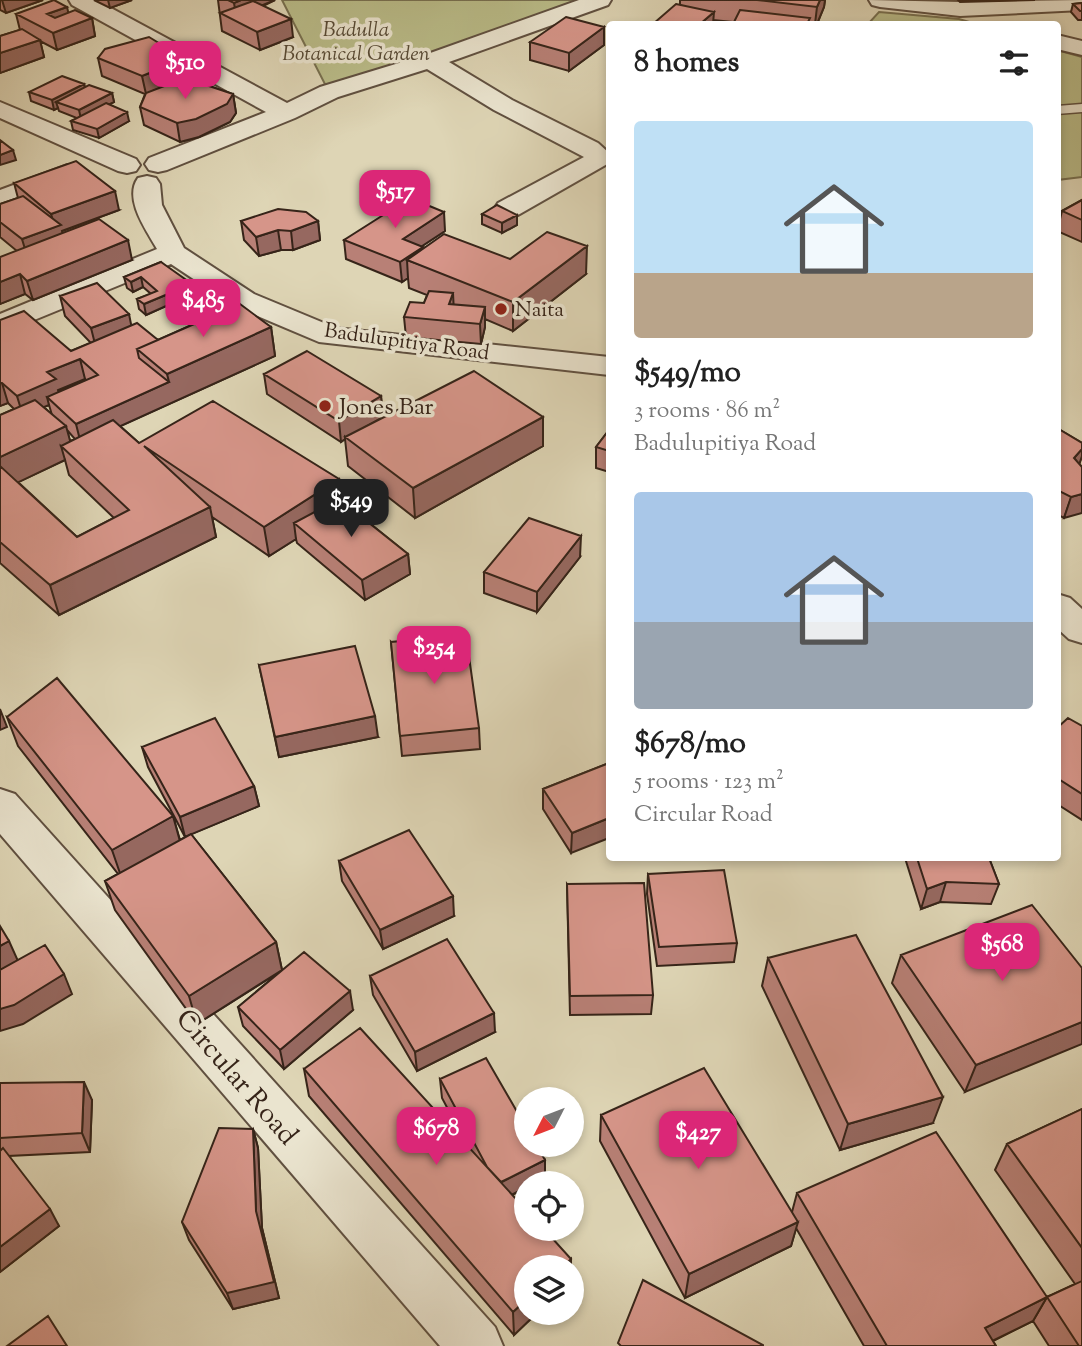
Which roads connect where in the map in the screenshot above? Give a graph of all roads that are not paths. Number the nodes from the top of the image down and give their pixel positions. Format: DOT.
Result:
graph roads {
  1 [pos="80,0"];
  2 [pos="600,0"];
  3 [pos="880,0"];
  4 [pos="1082,3"];
  5 [pos="961,9"];
  6 [pos="995,21"];
  7 [pos="1061,43"];
  8 [pos="1082,48"];
  9 [pos="430,61"];
  10 [pos="1082,108"];
  11 [pos="0,109"];
  12 [pos="1061,110"];
  13 [pos="286,113"];
  14 [pos="135,168"];
  15 [pos="0,199"];
  16 [pos="508,209"];
  17 [pos="173,253"];
  18 [pos="0,326"];
  19 [pos="606,366"];
  20 [pos="1061,611"];
  21 [pos="1082,630"];
  22 [pos="0,805"];
  23 [pos="476,1346"];
  1 -- 13 [label="street"];
  2 -- 9 [label="street"];
  3 -- 5 [label="street"];
  4 -- 5 [label="street"];
  5 -- 6 [label="street"];
  7 -- 8 [label="street"];
  9 -- 13 [label="street"];
  9 -- 16 [label="street"];
  10 -- 12 [label="lane"];
  11 -- 14 [label="street"];
  13 -- 14 [label="street"];
  14 -- 15 [label="street"];
  14 -- 17 [label="street, Badulupitiya Road"];
  17 -- 18 [label="street"];
  17 -- 19 [label="street, Badulupitiya Road"];
  20 -- 21 [label="street"];
  22 -- 23 [label="street, Circular Road"];
}
